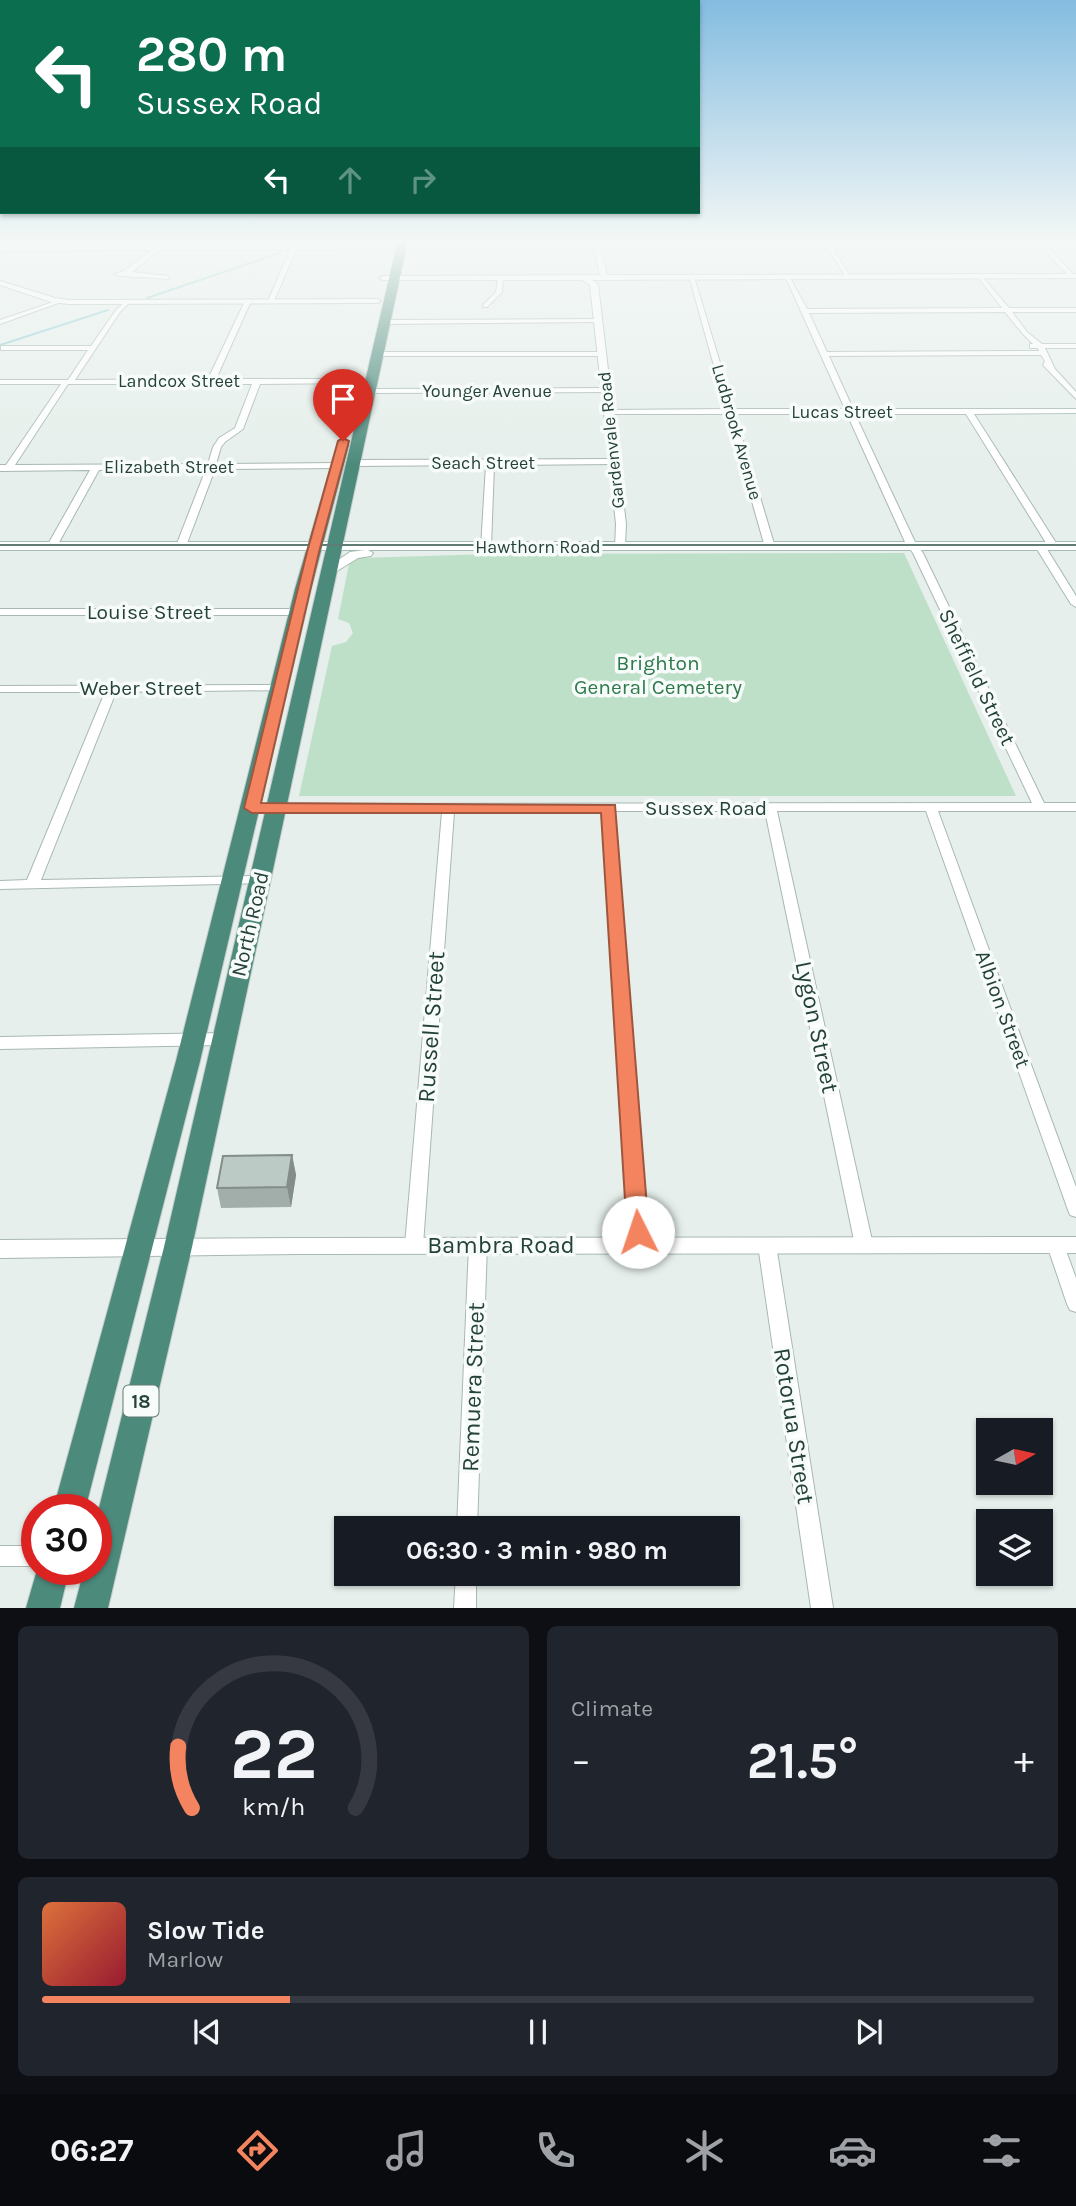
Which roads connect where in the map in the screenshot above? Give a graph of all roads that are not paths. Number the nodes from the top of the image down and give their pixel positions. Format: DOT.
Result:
graph roads {
  1 [pos="20,315"];
  2 [pos="115,315"];
  3 [pos="242,315"];
  4 [pos="376,315"];
  5 [pos="385,315"];
  6 [pos="598,315"];
  7 [pos="702,315"];
  8 [pos="806,315"];
  9 [pos="1010,315"];
  10 [pos="598,321"];
  11 [pos="0,322"];
  12 [pos="384,322"];
  13 [pos="375,338"];
  14 [pos="1076,346"];
  15 [pos="4,348"];
  16 [pos="92,348"];
  17 [pos="1038,350"];
  18 [pos="377,354"];
  19 [pos="601,354"];
  20 [pos="824,354"];
  21 [pos="211,381"];
  22 [pos="257,381"];
  23 [pos="358,381"];
  24 [pos="0,382"];
  25 [pos="68,382"];
  26 [pos="606,390"];
  27 [pos="369,391"];
  28 [pos="1076,397"];
  29 [pos="1076,411"];
  30 [pos="608,412"];
  31 [pos="731,412"];
  32 [pos="850,412"];
  33 [pos="968,412"];
  34 [pos="490,463"];
  35 [pos="613,463"];
  36 [pos="345,464"];
  37 [pos="96,467"];
  38 [pos="211,467"];
  39 [pos="4,468"];
  40 [pos="321,520"];
  41 [pos="341,520"];
  42 [pos="52,546"];
  43 [pos="181,546"];
  44 [pos="314,546"];
  45 [pos="1046,546"];
  46 [pos="1076,546"];
  47 [pos="0,547"];
  48 [pos="335,547"];
  49 [pos="390,547"];
  50 [pos="486,547"];
  51 [pos="625,547"];
  52 [pos="770,547"];
  53 [pos="914,547"];
  54 [pos="330,572"];
  55 [pos="1076,604"];
  56 [pos="0,612"];
  57 [pos="298,612"];
  58 [pos="282,688"];
  59 [pos="0,689"];
  60 [pos="113,689"];
  61 [pos="1040,807"];
  62 [pos="1076,807"];
  63 [pos="252,808"];
  64 [pos="276,808"];
  65 [pos="448,808"];
  66 [pos="609,808"];
  67 [pos="770,808"];
  68 [pos="931,808"];
  69 [pos="260,880"];
  70 [pos="234,881"];
  71 [pos="0,885"];
  72 [pos="32,885"];
  73 [pos="223,1039"];
  74 [pos="192,1040"];
  75 [pos="0,1043"];
  76 [pos="171,1128"];
  77 [pos="204,1128"];
  78 [pos="1076,1210"];
  79 [pos="414,1245"];
  80 [pos="478,1245"];
  81 [pos="639,1245"];
  82 [pos="767,1245"];
  83 [pos="864,1245"];
  84 [pos="1066,1245"];
  85 [pos="140,1247"];
  86 [pos="178,1247"];
  87 [pos="0,1249"];
  88 [pos="1076,1304"];
  89 [pos="73,1494"];
  90 [pos="112,1508"];
  91 [pos="467,1516"];
  92 [pos="0,1556"];
  93 [pos="21,1556"];
  94 [pos="49,1585"];
  95 [pos="95,1585"];
  96 [pos="466,1586"];
  97 [pos="43,1608"];
  98 [pos="91,1608"];
  99 [pos="465,1608"];
  100 [pos="822,1608"];
  1 -- 11 [label="street"];
  2 -- 16 [label="street"];
  3 -- 21 [label="street"];
  4 -- 13 [label="highway, North Road / 18"];
  5 -- 12 [label="highway, North Road / 18"];
  6 -- 10 [label="street, Gardenvale Road"];
  7 -- 31 [label="street, Ludbrook Avenue"];
  8 -- 20 [label="street, Sheffield Street"];
  9 -- 17 [label="street"];
  10 -- 12 [label="street"];
  10 -- 19 [label="street, Gardenvale Road"];
  12 -- 13 [label="highway, North Road / 18"];
  13 -- 18 [label="highway, North Road / 18"];
  13 -- 23 [label="highway, North Road / 18"];
  14 -- 17 [label="street"];
  15 -- 16 [label="street"];
  16 -- 25 [label="street"];
  17 -- 20 [label="street"];
  17 -- 28 [label="street"];
  18 -- 19 [label="street"];
  18 -- 27 [label="highway, North Road / 18"];
  19 -- 26 [label="street, Gardenvale Road"];
  20 -- 32 [label="street, Sheffield Street"];
  21 -- 22 [label="street, Landcox Street"];
  21 -- 25 [label="street, Landcox Street"];
  22 -- 23 [label="street, Landcox Street"];
  22 -- 38 [label="street"];
  23 -- 36 [label="highway, North Road / 18"];
  24 -- 25 [label="street, Landcox Street"];
  25 -- 39 [label="street"];
  26 -- 27 [label="street, Younger Avenue"];
  26 -- 30 [label="street, Gardenvale Road"];
  27 -- 36 [label="highway, North Road / 18"];
  29 -- 33 [label="street, Lucas Street"];
  30 -- 31 [label="street, Lucas Street"];
  30 -- 35 [label="street, Gardenvale Road"];
  31 -- 32 [label="street, Lucas Street"];
  31 -- 52 [label="street, Ludbrook Avenue"];
  32 -- 33 [label="street, Lucas Street"];
  32 -- 53 [label="street, Sheffield Street"];
  33 -- 45 [label="street"];
  34 -- 35 [label="street, Seach Street"];
  34 -- 36 [label="street, Seach Street"];
  34 -- 50 [label="street"];
  35 -- 51 [label="street, Gardenvale Road"];
  36 -- 38 [label="street, Elizabeth Street"];
  36 -- 40 [label="highway, North Road / 18"];
  36 -- 41 [label="highway, North Road / 18"];
  37 -- 38 [label="street, Elizabeth Street"];
  37 -- 39 [label="street, Elizabeth Street"];
  37 -- 42 [label="street"];
  38 -- 43 [label="street"];
  40 -- 41 [label="highway"];
  40 -- 44 [label="highway, North Road / 18"];
  41 -- 48 [label="highway, North Road / 18"];
  42 -- 43 [label="main road, Hawthorn Road"];
  42 -- 47 [label="main road, Hawthorn Road"];
  43 -- 44 [label="main road, Hawthorn Road"];
  44 -- 48 [label="main road, Hawthorn Road"];
  44 -- 57 [label="highway, North Road / 18"];
  45 -- 46 [label="main road, Hawthorn Road"];
  45 -- 53 [label="main road, Hawthorn Road"];
  45 -- 55 [label="street"];
  48 -- 49 [label="main road, Hawthorn Road"];
  48 -- 54 [label="highway, North Road / 18"];
  49 -- 50 [label="main road, Hawthorn Road"];
  49 -- 54 [label="main road"];
  50 -- 51 [label="main road, Hawthorn Road"];
  51 -- 52 [label="main road, Hawthorn Road"];
  52 -- 53 [label="main road, Hawthorn Road"];
  53 -- 61 [label="street, Sheffield Street"];
  54 -- 64 [label="highway, North Road / 18"];
  56 -- 57 [label="street, Louise Street"];
  57 -- 58 [label="highway, North Road / 18"];
  58 -- 60 [label="street, Weber Street"];
  58 -- 63 [label="highway, North Road / 18"];
  59 -- 60 [label="street, Weber Street"];
  60 -- 72 [label="street"];
  61 -- 62 [label="street, Sussex Road"];
  61 -- 68 [label="street, Sussex Road"];
  63 -- 64 [label="street, Sussex Road"];
  63 -- 70 [label="highway, North Road / 18"];
  64 -- 65 [label="street, Sussex Road"];
  64 -- 69 [label="highway, North Road / 18"];
  65 -- 66 [label="street, Sussex Road"];
  65 -- 79 [label="street, Russell Street"];
  66 -- 67 [label="street, Sussex Road"];
  66 -- 81 [label="street"];
  67 -- 68 [label="street, Sussex Road"];
  67 -- 83 [label="street, Lygon Street"];
  68 -- 78 [label="street, Albion Street"];
  69 -- 70 [label="street"];
  69 -- 73 [label="highway, North Road / 18"];
  70 -- 72 [label="street"];
  70 -- 74 [label="highway, North Road / 18"];
  71 -- 72 [label="street"];
  73 -- 74 [label="street"];
  73 -- 77 [label="highway, North Road / 18"];
  74 -- 75 [label="street"];
  74 -- 76 [label="highway, North Road / 18"];
  76 -- 77 [label="highway"];
  76 -- 85 [label="highway, North Road / 18"];
  77 -- 86 [label="highway, North Road / 18"];
  79 -- 80 [label="street, Bambra Road"];
  79 -- 86 [label="street, Bambra Road"];
  80 -- 81 [label="street, Bambra Road"];
  80 -- 91 [label="street, Remuera Street"];
  81 -- 82 [label="street, Bambra Road"];
  82 -- 83 [label="street, Bambra Road"];
  82 -- 100 [label="street, Rotorua Street"];
  83 -- 84 [label="street, Bambra Road"];
  84 -- 88 [label="street"];
  85 -- 86 [label="street, Bambra Road"];
  85 -- 87 [label="street, Bambra Road"];
  85 -- 89 [label="highway, North Road / 18"];
  86 -- 90 [label="highway, North Road / 18"];
  92 -- 93 [label="street"];
  94 -- 97 [label="highway"];
  95 -- 98 [label="highway, North Road / 18"];
  96 -- 99 [label="street"];
}
